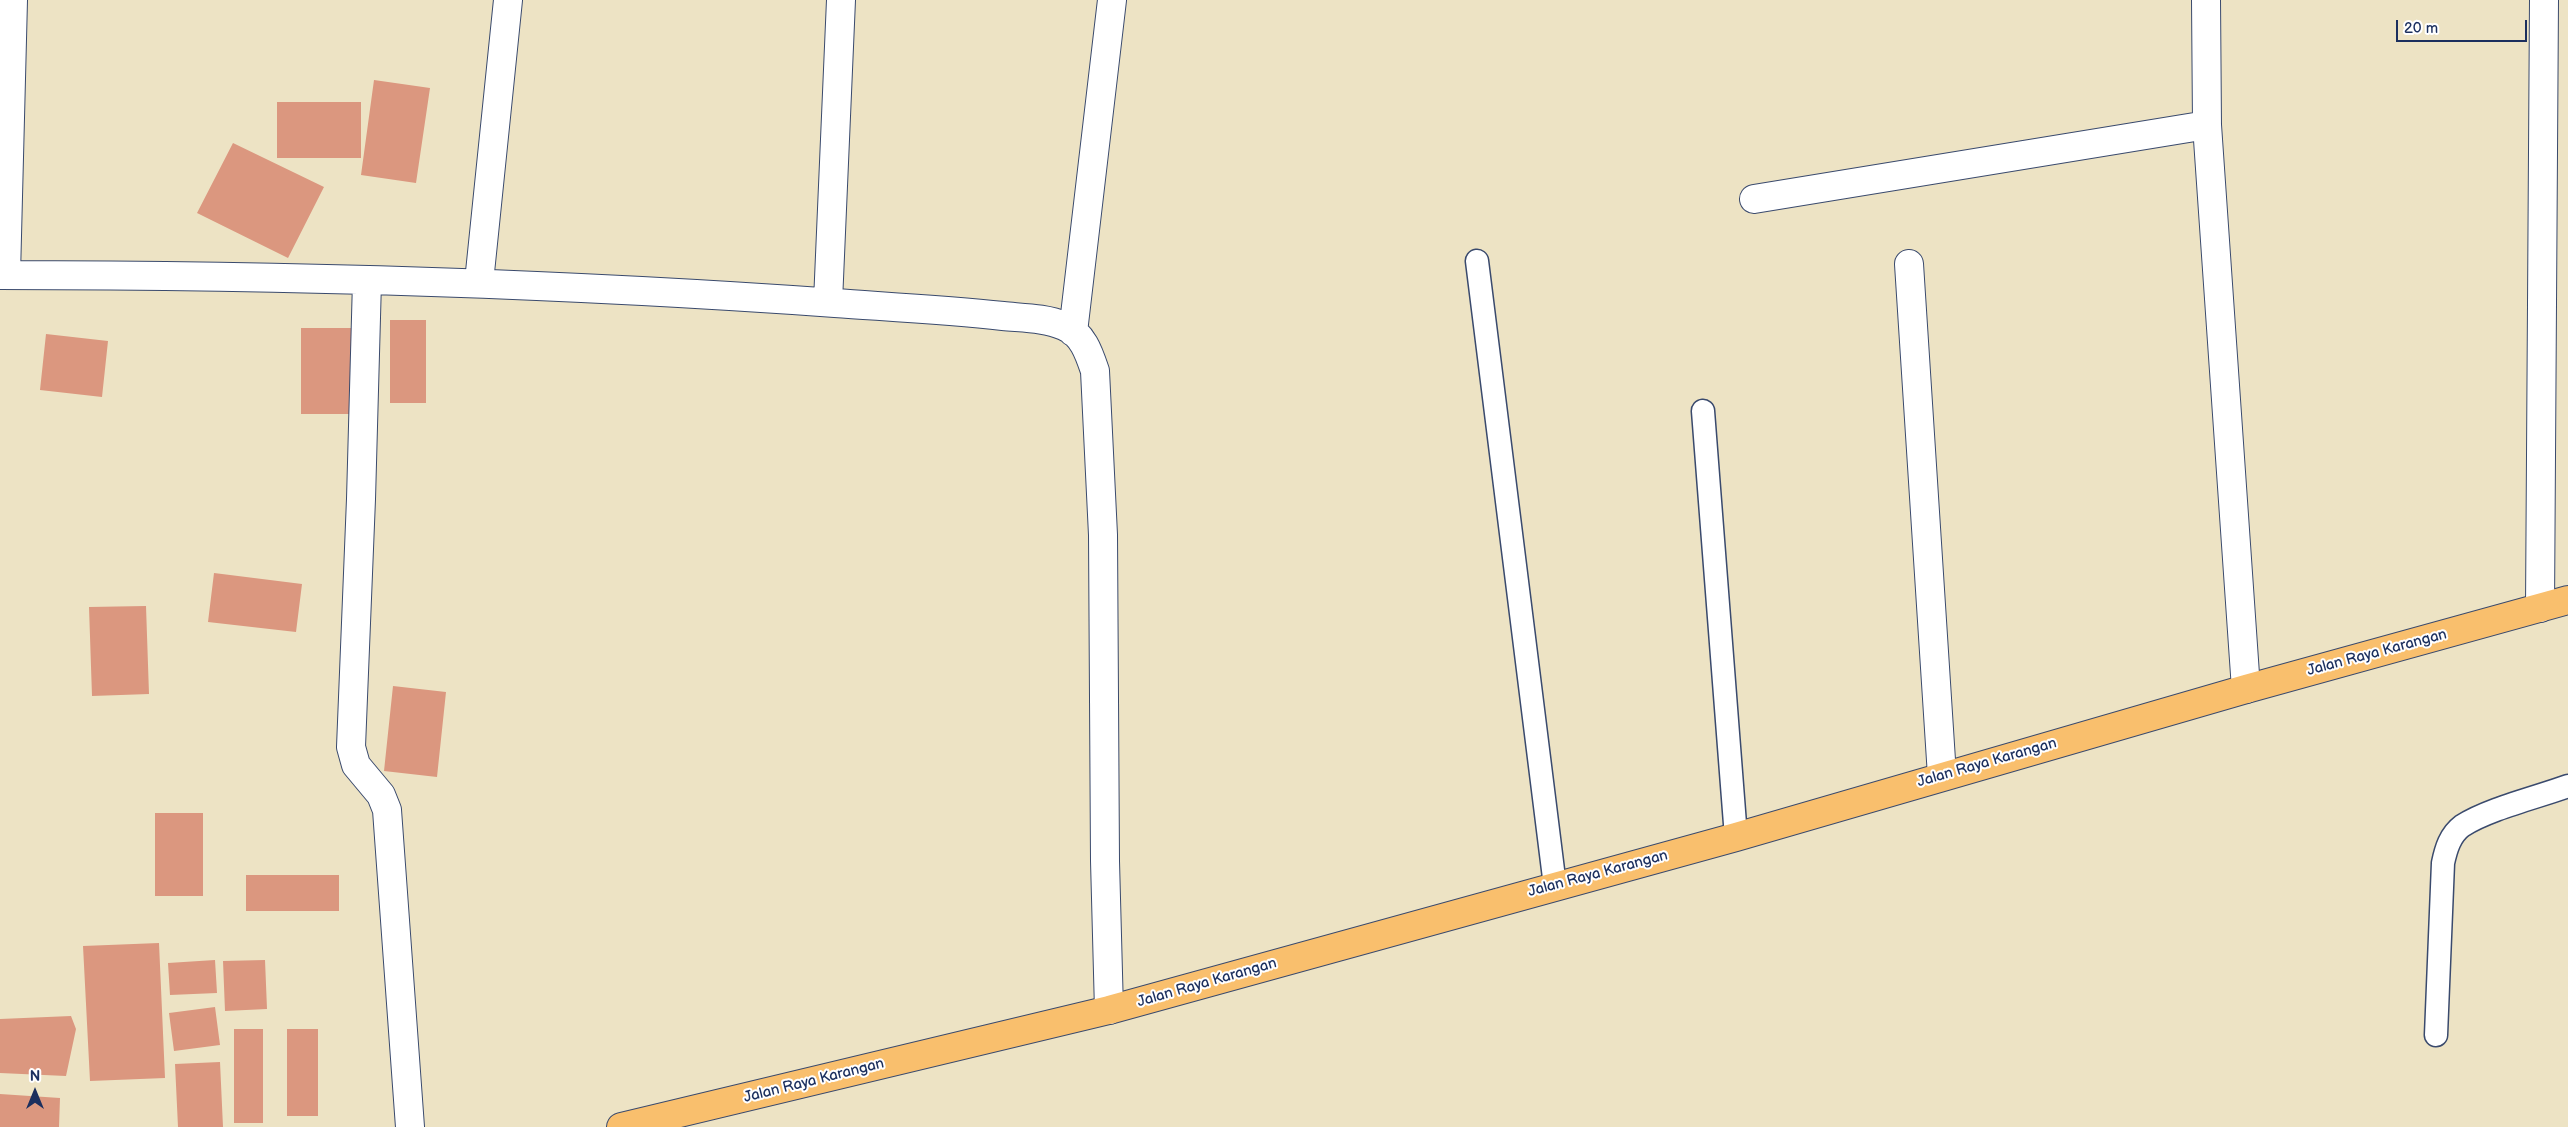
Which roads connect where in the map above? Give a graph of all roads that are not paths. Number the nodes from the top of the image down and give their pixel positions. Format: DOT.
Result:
graph roads {
  1 [pos="13,0"];
  2 [pos="508,0"];
  3 [pos="841,0"];
  4 [pos="1112,0"];
  5 [pos="2206,0"];
  6 [pos="2544,0"];
  7 [pos="2207,125"];
  8 [pos="1754,199"];
  9 [pos="1477,261"];
  10 [pos="1909,264"];
  11 [pos="3,275"];
  12 [pos="367,281"];
  13 [pos="478,282"];
  14 [pos="828,302"];
  15 [pos="1073,332"];
  16 [pos="1703,411"];
  17 [pos="2568,600"];
  18 [pos="2540,608"];
  19 [pos="2246,689"];
  20 [pos="1942,776"];
  21 [pos="2568,786"];
  22 [pos="1736,837"];
  23 [pos="1556,886"];
  24 [pos="1108,1010"];
  25 [pos="2436,1035"];
  26 [pos="410,1127"];
  27 [pos="621,1127"];
  1 -- 11 [label="street"];
  2 -- 13 [label="street"];
  3 -- 14 [label="street"];
  4 -- 15 [label="street"];
  5 -- 7 [label="street"];
  6 -- 18 [label="street"];
  7 -- 8 [label="street"];
  7 -- 19 [label="street"];
  9 -- 23 [label="lane"];
  10 -- 20 [label="street"];
  11 -- 12 [label="street"];
  12 -- 13 [label="street"];
  12 -- 26 [label="street"];
  13 -- 14 [label="street"];
  14 -- 15 [label="street"];
  15 -- 24 [label="street"];
  16 -- 22 [label="lane"];
  17 -- 18 [label="highway, Jalan Raya Karangan"];
  18 -- 19 [label="highway, Jalan Raya Karangan"];
  19 -- 20 [label="highway, Jalan Raya Karangan"];
  20 -- 22 [label="highway, Jalan Raya Karangan"];
  21 -- 25 [label="lane"];
  22 -- 23 [label="highway, Jalan Raya Karangan"];
  23 -- 24 [label="highway, Jalan Raya Karangan"];
  24 -- 27 [label="highway, Jalan Raya Karangan"];
}
